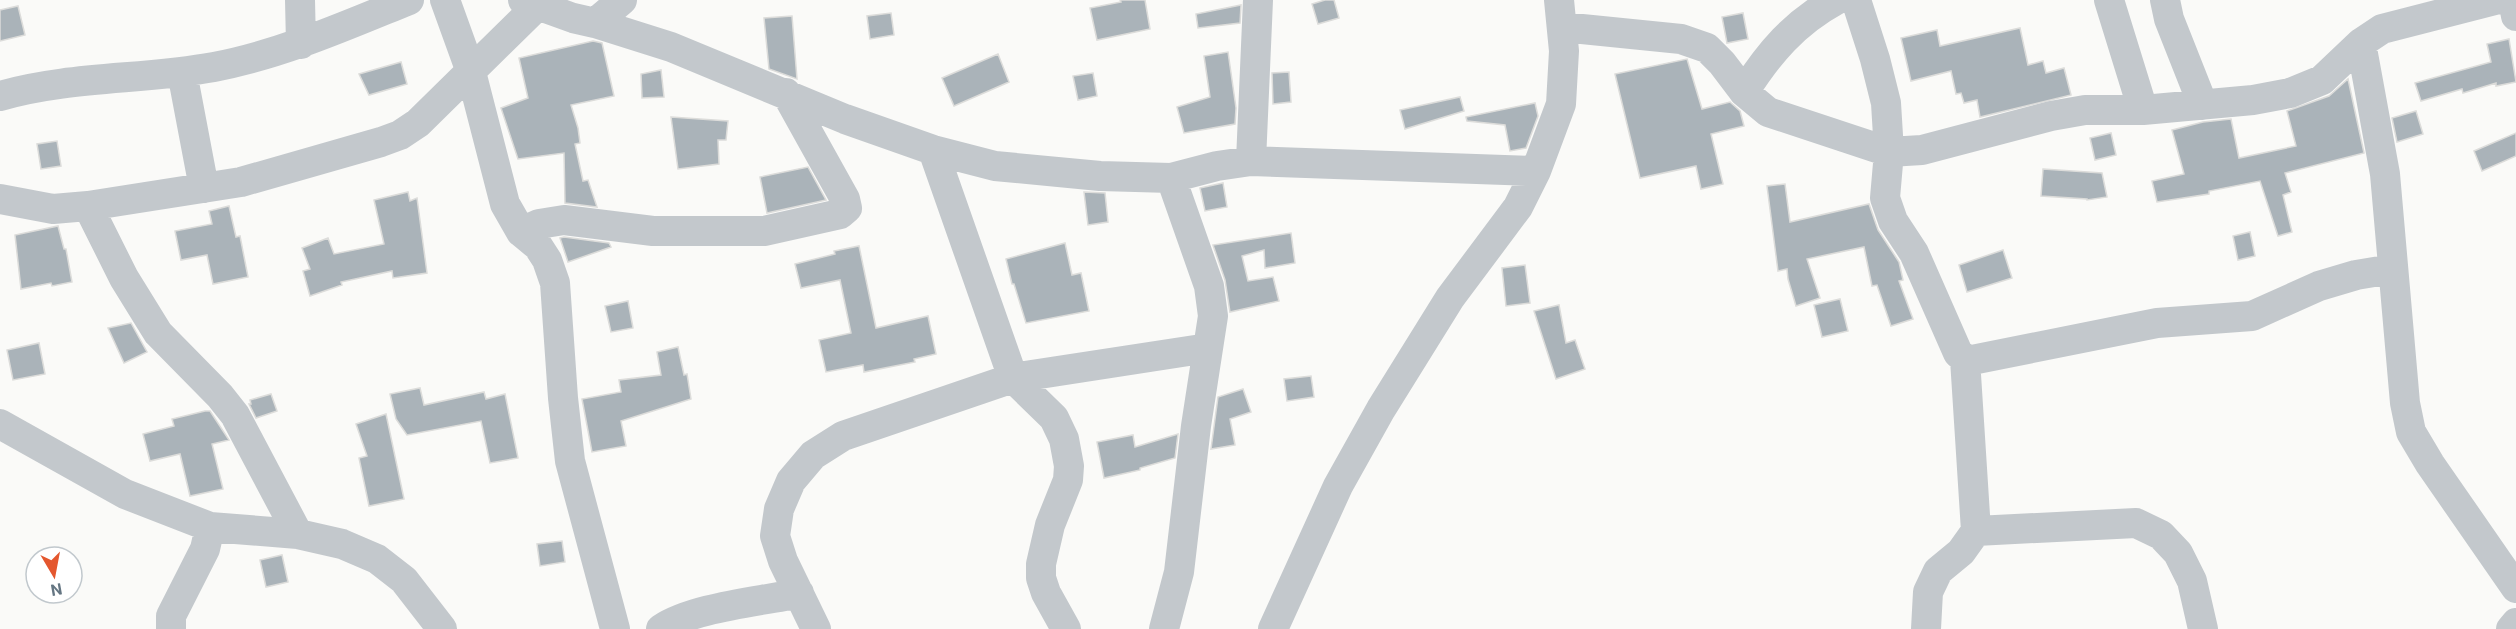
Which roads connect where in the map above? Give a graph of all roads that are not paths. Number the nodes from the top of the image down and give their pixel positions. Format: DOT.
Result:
graph roads {
  1 [pos="300,0"];
  2 [pos="409,0"];
  3 [pos="445,0"];
  4 [pos="622,0"];
  5 [pos="1258,0"];
  6 [pos="1836,0"];
  7 [pos="1856,0"];
  8 [pos="2109,0"];
  9 [pos="2165,0"];
  10 [pos="2495,0"];
  11 [pos="2513,0"];
  12 [pos="530,3"];
  13 [pos="1560,13"];
  14 [pos="2516,16"];
  15 [pos="595,23"];
  16 [pos="2361,43"];
  17 [pos="301,44"];
  18 [pos="182,72"];
  19 [pos="471,72"];
  20 [pos="1743,92"];
  21 [pos="786,93"];
  22 [pos="0,96"];
  23 [pos="2203,105"];
  24 [pos="2143,110"];
  25 [pos="933,150"];
  26 [pos="1889,152"];
  27 [pos="1251,161"];
  28 [pos="1536,171"];
  29 [pos="1171,178"];
  30 [pos="204,188"];
  31 [pos="0,199"];
  32 [pos="88,206"];
  33 [pos="521,232"];
  34 [pos="2392,269"];
  35 [pos="1208,348"];
  36 [pos="1965,359"];
  37 [pos="1013,378"];
  38 [pos="0,424"];
  39 [pos="210,527"];
  40 [pos="1976,531"];
  41 [pos="298,534"];
  42 [pos="2516,588"];
  43 [pos="799,593"];
  44 [pos="2516,623"];
  45 [pos="171,629"];
  46 [pos="442,629"];
  47 [pos="615,629"];
  48 [pos="661,629"];
  49 [pos="816,629"];
  50 [pos="1065,629"];
  51 [pos="1164,629"];
  52 [pos="1273,629"];
  53 [pos="1926,629"];
  54 [pos="2203,629"];
  55 [pos="2511,629"];
  1 -- 17 [label="street"];
  2 -- 17 [label="street"];
  3 -- 19 [label="street"];
  4 -- 15 [label="street"];
  5 -- 27 [label="street"];
  6 -- 20 [label="street"];
  7 -- 26 [label="street"];
  8 -- 24 [label="street"];
  9 -- 23 [label="street"];
  10 -- 16 [label="street"];
  11 -- 14 [label="street"];
  12 -- 15 [label="street"];
  12 -- 19 [label="street"];
  13 -- 20 [label="street"];
  13 -- 28 [label="street"];
  15 -- 21 [label="street"];
  16 -- 23 [label="street"];
  16 -- 34 [label="street"];
  17 -- 18 [label="street"];
  18 -- 22 [label="street"];
  18 -- 30 [label="street"];
  19 -- 30 [label="street"];
  19 -- 33 [label="street"];
  20 -- 26 [label="street"];
  21 -- 25 [label="street"];
  21 -- 33 [label="street"];
  23 -- 24 [label="street"];
  24 -- 26 [label="street"];
  25 -- 29 [label="street"];
  25 -- 37 [label="street"];
  26 -- 36 [label="street"];
  27 -- 28 [label="street"];
  27 -- 29 [label="street"];
  28 -- 52 [label="street"];
  29 -- 35 [label="street"];
  30 -- 32 [label="street"];
  31 -- 32 [label="street"];
  32 -- 41 [label="street"];
  33 -- 47 [label="street"];
  34 -- 36 [label="street"];
  34 -- 42 [label="street"];
  35 -- 37 [label="street"];
  35 -- 51 [label="street"];
  36 -- 40 [label="street"];
  37 -- 43 [label="street"];
  37 -- 50 [label="street"];
  38 -- 39 [label="street"];
  39 -- 41 [label="street"];
  39 -- 45 [label="street"];
  40 -- 53 [label="street"];
  40 -- 54 [label="street"];
  41 -- 46 [label="street"];
  43 -- 48 [label="street"];
  43 -- 49 [label="street"];
  44 -- 55 [label="street"];
}
